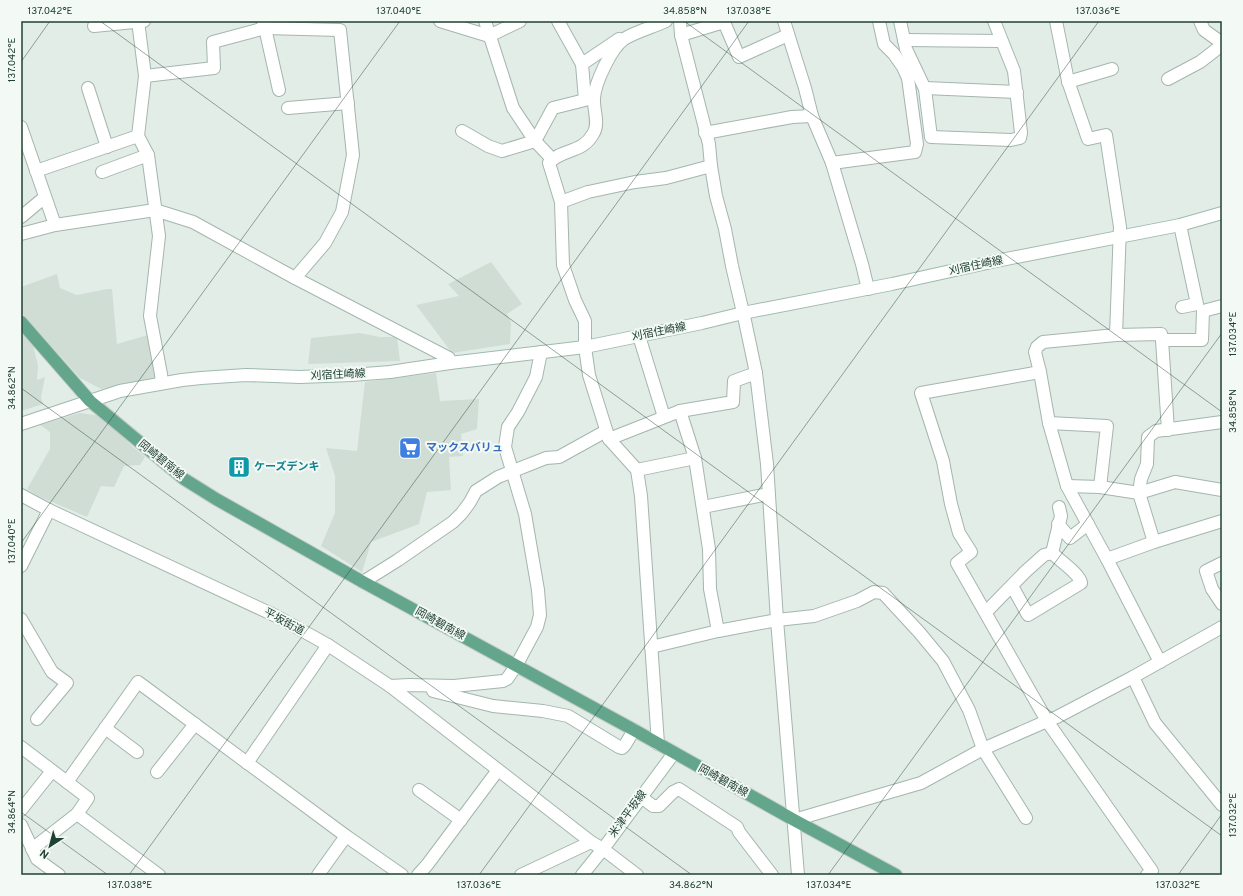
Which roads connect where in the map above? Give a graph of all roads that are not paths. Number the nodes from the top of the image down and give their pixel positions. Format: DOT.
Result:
graph roads {
  1 [pos="140,21"];
  2 [pos="440,21"];
  3 [pos="485,21"];
  4 [pos="520,21"];
  5 [pos="558,21"];
  6 [pos="666,21"];
  7 [pos="680,21"];
  8 [pos="784,21"];
  9 [pos="879,21"];
  10 [pos="900,21"];
  11 [pos="994,21"];
  12 [pos="1056,21"];
  13 [pos="1200,21"];
  14 [pos="264,25"];
  15 [pos="94,26"];
  16 [pos="681,35"];
  17 [pos="788,35"];
  18 [pos="489,36"];
  19 [pos="619,39"];
  20 [pos="904,40"];
  21 [pos="1001,41"];
  22 [pos="1222,44"];
  23 [pos="582,64"];
  24 [pos="1112,69"];
  25 [pos="144,76"];
  26 [pos="1168,79"];
  27 [pos="1068,82"];
  28 [pos="88,88"];
  29 [pos="925,88"];
  30 [pos="279,90"];
  31 [pos="1017,92"];
  32 [pos="348,104"];
  33 [pos="288,108"];
  34 [pos="812,116"];
  35 [pos="21,127"];
  36 [pos="462,132"];
  37 [pos="705,133"];
  38 [pos="138,136"];
  39 [pos="535,141"];
  40 [pos="24,144"];
  41 [pos="107,147"];
  42 [pos="148,155"];
  43 [pos="552,159"];
  44 [pos="832,163"];
  45 [pos="711,166"];
  46 [pos="36,170"];
  47 [pos="102,172"];
  48 [pos="45,198"];
  49 [pos="561,202"];
  50 [pos="155,210"];
  51 [pos="1222,214"];
  52 [pos="21,216"];
  53 [pos="1180,224"];
  54 [pos="55,225"];
  55 [pos="21,234"];
  56 [pos="1121,236"];
  57 [pos="295,278"];
  58 [pos="868,289"];
  59 [pos="1222,306"];
  60 [pos="1182,307"];
  61 [pos="743,313"];
  62 [pos="21,322"];
  63 [pos="1116,335"];
  64 [pos="639,336"];
  65 [pos="1162,340"];
  66 [pos="585,347"];
  67 [pos="541,352"];
  68 [pos="450,363"];
  69 [pos="1040,372"];
  70 [pos="756,373"];
  71 [pos="162,383"];
  72 [pos="90,401"];
  73 [pos="680,411"];
  74 [pos="664,417"];
  75 [pos="1222,422"];
  76 [pos="1049,423"];
  77 [pos="21,424"];
  78 [pos="1168,430"];
  79 [pos="608,435"];
  80 [pos="695,458"];
  81 [pos="637,470"];
  82 [pos="513,471"];
  83 [pos="1067,486"];
  84 [pos="1100,487"];
  85 [pos="1222,490"];
  86 [pos="1139,493"];
  87 [pos="769,494"];
  88 [pos="21,495"];
  89 [pos="703,507"];
  90 [pos="1058,507"];
  91 [pos="49,510"];
  92 [pos="1222,521"];
  93 [pos="1058,524"];
  94 [pos="1088,524"];
  95 [pos="1154,542"];
  96 [pos="1052,553"];
  97 [pos="1107,559"];
  98 [pos="1222,564"];
  99 [pos="21,566"];
  100 [pos="363,582"];
  101 [pos="1012,586"];
  102 [pos="1222,604"];
  103 [pos="986,612"];
  104 [pos="21,619"];
  105 [pos="777,620"];
  106 [pos="1222,627"];
  107 [pos="718,631"];
  108 [pos="328,645"];
  109 [pos="651,647"];
  110 [pos="1160,662"];
  111 [pos="516,666"];
  112 [pos="1133,677"];
  113 [pos="409,685"];
  114 [pos="390,686"];
  115 [pos="37,718"];
  116 [pos="1047,721"];
  117 [pos="195,724"];
  118 [pos="105,728"];
  119 [pos="634,730"];
  120 [pos="658,744"];
  121 [pos="21,747"];
  122 [pos="983,749"];
  123 [pos="137,752"];
  124 [pos="674,753"];
  125 [pos="247,762"];
  126 [pos="498,770"];
  127 [pos="52,771"];
  128 [pos="157,772"];
  129 [pos="67,782"];
  130 [pos="419,790"];
  131 [pos="641,797"];
  132 [pos="1222,805"];
  133 [pos="21,810"];
  134 [pos="77,814"];
  135 [pos="1026,818"];
  136 [pos="461,820"];
  137 [pos="794,820"];
  138 [pos="21,825"];
  139 [pos="346,836"];
  140 [pos="591,842"];
  141 [pos="32,849"];
  142 [pos="603,849"];
  143 [pos="527,874"];
  144 [pos="59,875"];
  145 [pos="159,875"];
  146 [pos="318,875"];
  147 [pos="402,875"];
  148 [pos="418,875"];
  149 [pos="582,875"];
  150 [pos="637,875"];
  151 [pos="772,875"];
  152 [pos="798,875"];
  153 [pos="896,875"];
  154 [pos="1147,875"];
  1 -- 15 [label="street"];
  1 -- 25 [label="street"];
  2 -- 18 [label="street"];
  3 -- 18 [label="street"];
  4 -- 18 [label="street"];
  5 -- 23 [label="street"];
  6 -- 43 [label="street"];
  7 -- 16 [label="street"];
  8 -- 17 [label="street"];
  9 -- 44 [label="street"];
  10 -- 20 [label="street"];
  11 -- 21 [label="street"];
  12 -- 27 [label="street"];
  13 -- 22 [label="street"];
  14 -- 25 [label="street"];
  14 -- 30 [label="street"];
  14 -- 32 [label="street"];
  16 -- 17 [label="street"];
  16 -- 37 [label="street"];
  17 -- 34 [label="street"];
  18 -- 39 [label="street"];
  19 -- 23 [label="street"];
  20 -- 21 [label="street"];
  20 -- 29 [label="street"];
  21 -- 31 [label="street"];
  22 -- 26 [label="street"];
  23 -- 39 [label="street"];
  24 -- 27 [label="street"];
  25 -- 38 [label="street"];
  27 -- 56 [label="street"];
  28 -- 41 [label="street"];
  29 -- 31 [label="street"];
  29 -- 31 [label="street"];
  32 -- 33 [label="street"];
  32 -- 57 [label="street"];
  34 -- 37 [label="street"];
  34 -- 44 [label="street"];
  35 -- 40 [label="street"];
  36 -- 39 [label="street"];
  37 -- 45 [label="street"];
  38 -- 41 [label="street"];
  38 -- 42 [label="street"];
  39 -- 43 [label="street"];
  40 -- 46 [label="street"];
  41 -- 46 [label="street"];
  42 -- 47 [label="street"];
  42 -- 50 [label="street"];
  43 -- 49 [label="street"];
  44 -- 58 [label="street"];
  45 -- 49 [label="street"];
  45 -- 61 [label="street"];
  46 -- 48 [label="street"];
  48 -- 52 [label="street"];
  48 -- 54 [label="street"];
  49 -- 66 [label="street"];
  50 -- 54 [label="street"];
  50 -- 57 [label="street"];
  50 -- 71 [label="street"];
  51 -- 53 [label="street, 刈宿住崎線"];
  53 -- 56 [label="street, 刈宿住崎線"];
  53 -- 60 [label="street"];
  54 -- 55 [label="street"];
  56 -- 58 [label="street, 刈宿住崎線"];
  56 -- 63 [label="street"];
  57 -- 68 [label="street"];
  58 -- 61 [label="street, 刈宿住崎線"];
  59 -- 65 [label="street"];
  61 -- 64 [label="street, 刈宿住崎線"];
  61 -- 70 [label="street"];
  62 -- 72 [label="main road, 岡崎碧南線"];
  63 -- 65 [label="street"];
  63 -- 69 [label="street"];
  64 -- 66 [label="street, 刈宿住崎線"];
  64 -- 74 [label="street"];
  65 -- 78 [label="street"];
  66 -- 67 [label="street, 刈宿住崎線"];
  66 -- 79 [label="street"];
  67 -- 68 [label="street, 刈宿住崎線"];
  67 -- 82 [label="street"];
  68 -- 71 [label="street, 刈宿住崎線"];
  69 -- 76 [label="street"];
  69 -- 103 [label="street"];
  70 -- 73 [label="street"];
  70 -- 87 [label="street"];
  71 -- 72 [label="street, 刈宿住崎線"];
  72 -- 77 [label="street, 刈宿住崎線"];
  72 -- 100 [label="main road, 岡崎碧南線"];
  73 -- 74 [label="street"];
  73 -- 80 [label="street"];
  74 -- 79 [label="street"];
  75 -- 78 [label="street"];
  76 -- 83 [label="street"];
  76 -- 84 [label="street"];
  78 -- 86 [label="street"];
  79 -- 81 [label="street"];
  79 -- 82 [label="street"];
  80 -- 81 [label="street"];
  80 -- 89 [label="street"];
  81 -- 109 [label="street"];
  82 -- 100 [label="street"];
  82 -- 111 [label="street"];
  83 -- 84 [label="street"];
  83 -- 94 [label="street"];
  84 -- 86 [label="street"];
  85 -- 86 [label="street"];
  86 -- 95 [label="street"];
  87 -- 89 [label="street"];
  87 -- 105 [label="street"];
  88 -- 91 [label="street, 平坂街道"];
  89 -- 107 [label="street"];
  90 -- 93 [label="street"];
  91 -- 99 [label="street"];
  91 -- 108 [label="street, 平坂街道"];
  92 -- 95 [label="street"];
  93 -- 94 [label="street"];
  93 -- 96 [label="street"];
  94 -- 97 [label="street"];
  95 -- 97 [label="street"];
  96 -- 101 [label="street"];
  96 -- 101 [label="street"];
  97 -- 110 [label="street"];
  98 -- 102 [label="street"];
  100 -- 111 [label="main road, 岡崎碧南線"];
  101 -- 103 [label="street"];
  103 -- 116 [label="street"];
  104 -- 115 [label="street"];
  105 -- 107 [label="street"];
  105 -- 122 [label="street"];
  105 -- 137 [label="street"];
  106 -- 110 [label="street"];
  107 -- 109 [label="street"];
  108 -- 114 [label="street, 平坂街道"];
  108 -- 125 [label="street"];
  109 -- 120 [label="street"];
  110 -- 112 [label="street"];
  111 -- 113 [label="street"];
  111 -- 119 [label="main road, 岡崎碧南線"];
  112 -- 116 [label="street"];
  112 -- 132 [label="street"];
  113 -- 114 [label="street"];
  113 -- 119 [label="street"];
  114 -- 126 [label="street, 平坂街道"];
  116 -- 122 [label="street"];
  116 -- 154 [label="street"];
  117 -- 118 [label="street"];
  117 -- 125 [label="street"];
  117 -- 128 [label="street"];
  118 -- 123 [label="street"];
  118 -- 129 [label="street"];
  119 -- 120 [label="main road, 岡崎碧南線"];
  120 -- 124 [label="main road, 岡崎碧南線"];
  121 -- 127 [label="street"];
  122 -- 135 [label="street"];
  122 -- 137 [label="street"];
  124 -- 131 [label="street, 米津平坂線"];
  124 -- 137 [label="main road, 岡崎碧南線"];
  125 -- 139 [label="street"];
  126 -- 136 [label="street"];
  126 -- 140 [label="street, 平坂街道"];
  127 -- 129 [label="street"];
  127 -- 133 [label="street"];
  129 -- 134 [label="street"];
  130 -- 136 [label="street"];
  131 -- 142 [label="street, 米津平坂線"];
  131 -- 151 [label="street"];
  134 -- 141 [label="street"];
  134 -- 145 [label="street"];
  136 -- 148 [label="street"];
  137 -- 152 [label="street"];
  137 -- 153 [label="main road, 岡崎碧南線"];
  138 -- 141 [label="street"];
  139 -- 146 [label="street"];
  139 -- 147 [label="street"];
  140 -- 142 [label="street, 平坂街道"];
  140 -- 143 [label="street"];
  141 -- 144 [label="street"];
  142 -- 149 [label="street, 米津平坂線"];
  142 -- 150 [label="street"];
}
